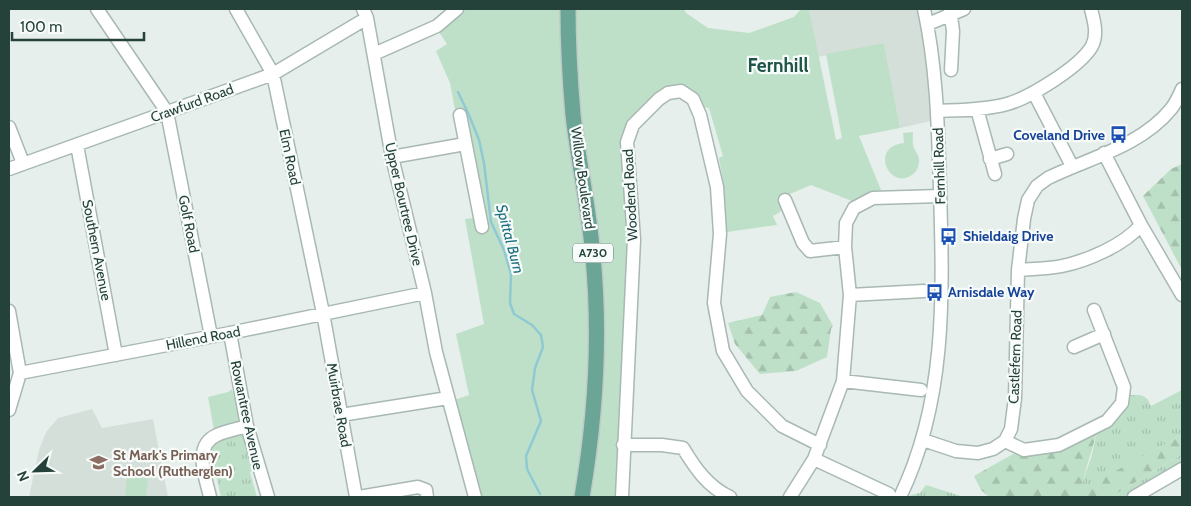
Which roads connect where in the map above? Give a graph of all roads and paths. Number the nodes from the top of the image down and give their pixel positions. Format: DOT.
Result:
graph roads {
  1 [pos="97,9"];
  2 [pos="236,9"];
  3 [pos="457,9"];
  4 [pos="568,9"];
  5 [pos="924,9"];
  6 [pos="964,9"];
  7 [pos="1091,9"];
  8 [pos="951,11"];
  9 [pos="365,13"];
  10 [pos="928,24"];
  11 [pos="374,54"];
  12 [pos="951,70"];
  13 [pos="273,74"];
  14 [pos="1182,89"];
  15 [pos="1034,93"];
  16 [pos="977,109"];
  17 [pos="938,111"];
  18 [pos="167,112"];
  19 [pos="460,115"];
  20 [pos="9,127"];
  21 [pos="465,144"];
  22 [pos="77,145"];
  23 [pos="1104,153"];
  24 [pos="1007,154"];
  25 [pos="392,157"];
  26 [pos="990,159"];
  27 [pos="23,163"];
  28 [pos="1072,166"];
  29 [pos="9,169"];
  30 [pos="994,174"];
  31 [pos="940,196"];
  32 [pos="785,200"];
  33 [pos="1141,225"];
  34 [pos="482,227"];
  35 [pos="845,247"];
  36 [pos="1018,270"];
  37 [pos="924,291"];
  38 [pos="425,293"];
  39 [pos="850,295"];
  40 [pos="1182,295"];
  41 [pos="1094,310"];
  42 [pos="9,311"];
  43 [pos="323,313"];
  44 [pos="230,333"];
  45 [pos="1104,334"];
  46 [pos="211,336"];
  47 [pos="1074,347"];
  48 [pos="116,355"];
  49 [pos="20,373"];
  50 [pos="843,381"];
  51 [pos="921,390"];
  52 [pos="448,398"];
  53 [pos="9,410"];
  54 [pos="341,415"];
  55 [pos="247,426"];
  56 [pos="923,440"];
  57 [pos="1005,441"];
  58 [pos="623,445"];
  59 [pos="820,445"];
  60 [pos="814,459"];
  61 [pos="1182,469"];
  62 [pos="894,496"];
  63 [pos="210,497"];
  64 [pos="268,497"];
  65 [pos="358,497"];
  66 [pos="427,497"];
  67 [pos="475,497"];
  68 [pos="582,497"];
  69 [pos="622,497"];
  70 [pos="730,497"];
  71 [pos="790,497"];
  72 [pos="1134,497"];
  1 -- 18 [label="street"];
  2 -- 13 [label="street, Elm Road"];
  3 -- 11 [label="street"];
  4 -- 68 [label="main road, Willow Boulevard / A730"];
  5 -- 10 [label="street, Fernhill Road"];
  6 -- 8 [label="street"];
  7 -- 15 [label="street"];
  8 -- 10 [label="street"];
  8 -- 12 [label="street"];
  9 -- 11 [label="street, Upper Bourtree Drive"];
  9 -- 13 [label="street, Crawfurd Road"];
  10 -- 17 [label="street, Fernhill Road"];
  11 -- 25 [label="street, Upper Bourtree Drive"];
  13 -- 18 [label="street, Crawfurd Road"];
  13 -- 43 [label="street, Elm Road"];
  14 -- 23 [label="street, Castlefern Road"];
  15 -- 16 [label="street"];
  15 -- 28 [label="street"];
  16 -- 17 [label="street"];
  16 -- 26 [label="street"];
  17 -- 31 [label="street, Fernhill Road"];
  18 -- 22 [label="street, Crawfurd Road"];
  18 -- 46 [label="street, Golf Road"];
  19 -- 21 [label="street"];
  20 -- 27 [label="street"];
  21 -- 25 [label="street"];
  21 -- 34 [label="street"];
  22 -- 27 [label="street, Crawfurd Road"];
  22 -- 48 [label="street, Southern Avenue"];
  23 -- 28 [label="street, Castlefern Road"];
  23 -- 33 [label="street"];
  24 -- 26 [label="street"];
  25 -- 38 [label="street, Upper Bourtree Drive"];
  26 -- 30 [label="street"];
  27 -- 29 [label="street, Crawfurd Road"];
  28 -- 36 [label="street, Castlefern Road"];
  31 -- 35 [label="street"];
  31 -- 56 [label="street, Fernhill Road"];
  32 -- 35 [label="street"];
  33 -- 36 [label="street"];
  33 -- 40 [label="street"];
  35 -- 39 [label="street"];
  36 -- 57 [label="street, Castlefern Road"];
  37 -- 39 [label="street"];
  38 -- 43 [label="street, Hillend Road"];
  38 -- 52 [label="street, Upper Bourtree Drive"];
  39 -- 50 [label="street"];
  41 -- 45 [label="street"];
  42 -- 49 [label="street"];
  43 -- 44 [label="street, Hillend Road"];
  43 -- 54 [label="street, Muirbrae Road"];
  44 -- 46 [label="street, Hillend Road"];
  44 -- 55 [label="street, Rowantree Avenue"];
  45 -- 47 [label="street"];
  45 -- 57 [label="street"];
  46 -- 48 [label="street, Hillend Road"];
  48 -- 49 [label="street, Hillend Road"];
  49 -- 53 [label="street"];
  50 -- 51 [label="street"];
  50 -- 59 [label="street"];
  52 -- 54 [label="street"];
  52 -- 67 [label="street, Upper Bourtree Drive"];
  54 -- 65 [label="street, Muirbrae Road"];
  55 -- 63 [label="street"];
  55 -- 64 [label="street, Rowantree Avenue"];
  56 -- 57 [label="street"];
  56 -- 62 [label="street, Fernhill Road"];
  58 -- 59 [label="street, Woodend Road"];
  58 -- 69 [label="street, Woodend Road"];
  58 -- 70 [label="street"];
  59 -- 60 [label="street"];
  60 -- 62 [label="street"];
  60 -- 71 [label="street"];
  61 -- 72 [label="street"];
  65 -- 66 [label="street"];
}
